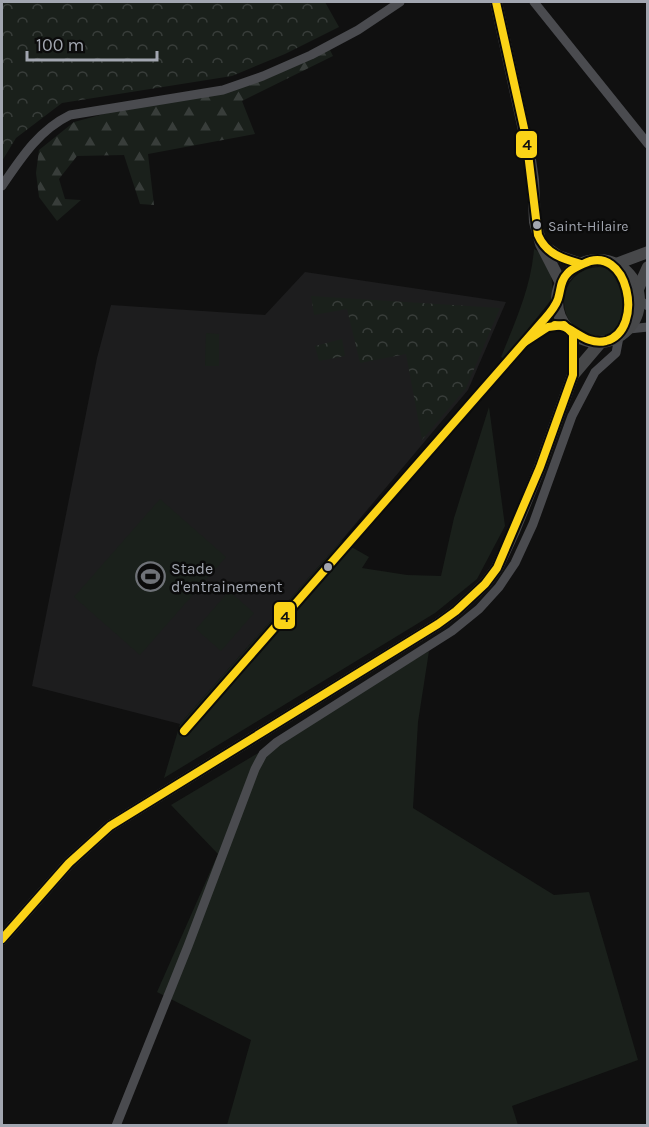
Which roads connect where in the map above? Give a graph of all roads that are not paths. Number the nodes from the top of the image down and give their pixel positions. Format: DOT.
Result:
graph roads {
  1 [pos="400,2"];
  2 [pos="496,2"];
  3 [pos="534,2"];
  4 [pos="648,144"];
  5 [pos="2,186"];
  6 [pos="541,244"];
  7 [pos="648,252"];
  8 [pos="581,264"];
  9 [pos="616,264"];
  10 [pos="648,267"];
  11 [pos="561,283"];
  12 [pos="641,298"];
  13 [pos="557,302"];
  14 [pos="564,325"];
  15 [pos="648,327"];
  16 [pos="624,333"];
  17 [pos="573,334"];
  18 [pos="525,342"];
  19 [pos="601,342"];
  20 [pos="573,375"];
  21 [pos="184,731"];
  22 [pos="2,939"];
  23 [pos="116,1125"];
  1 -- 5 [label="street"];
  2 -- 6 [label="main road"];
  3 -- 4 [label="street"];
  6 -- 8 [label="main road"];
  6 -- 11 [label="main road"];
  7 -- 9 [label="main road"];
  8 -- 9 [label="main road"];
  8 -- 11 [label="main road"];
  9 -- 12 [label="main road"];
  10 -- 12 [label="main road"];
  11 -- 13 [label="main road"];
  12 -- 16 [label="main road"];
  13 -- 14 [label="main road"];
  13 -- 18 [label="street"];
  14 -- 17 [label="main road"];
  14 -- 18 [label="street"];
  15 -- 16 [label="street"];
  16 -- 19 [label="main road"];
  16 -- 23 [label="street"];
  17 -- 19 [label="main road"];
  17 -- 20 [label="main road"];
  18 -- 21 [label="street"];
  19 -- 20 [label="main road"];
  20 -- 22 [label="main road"];
}
